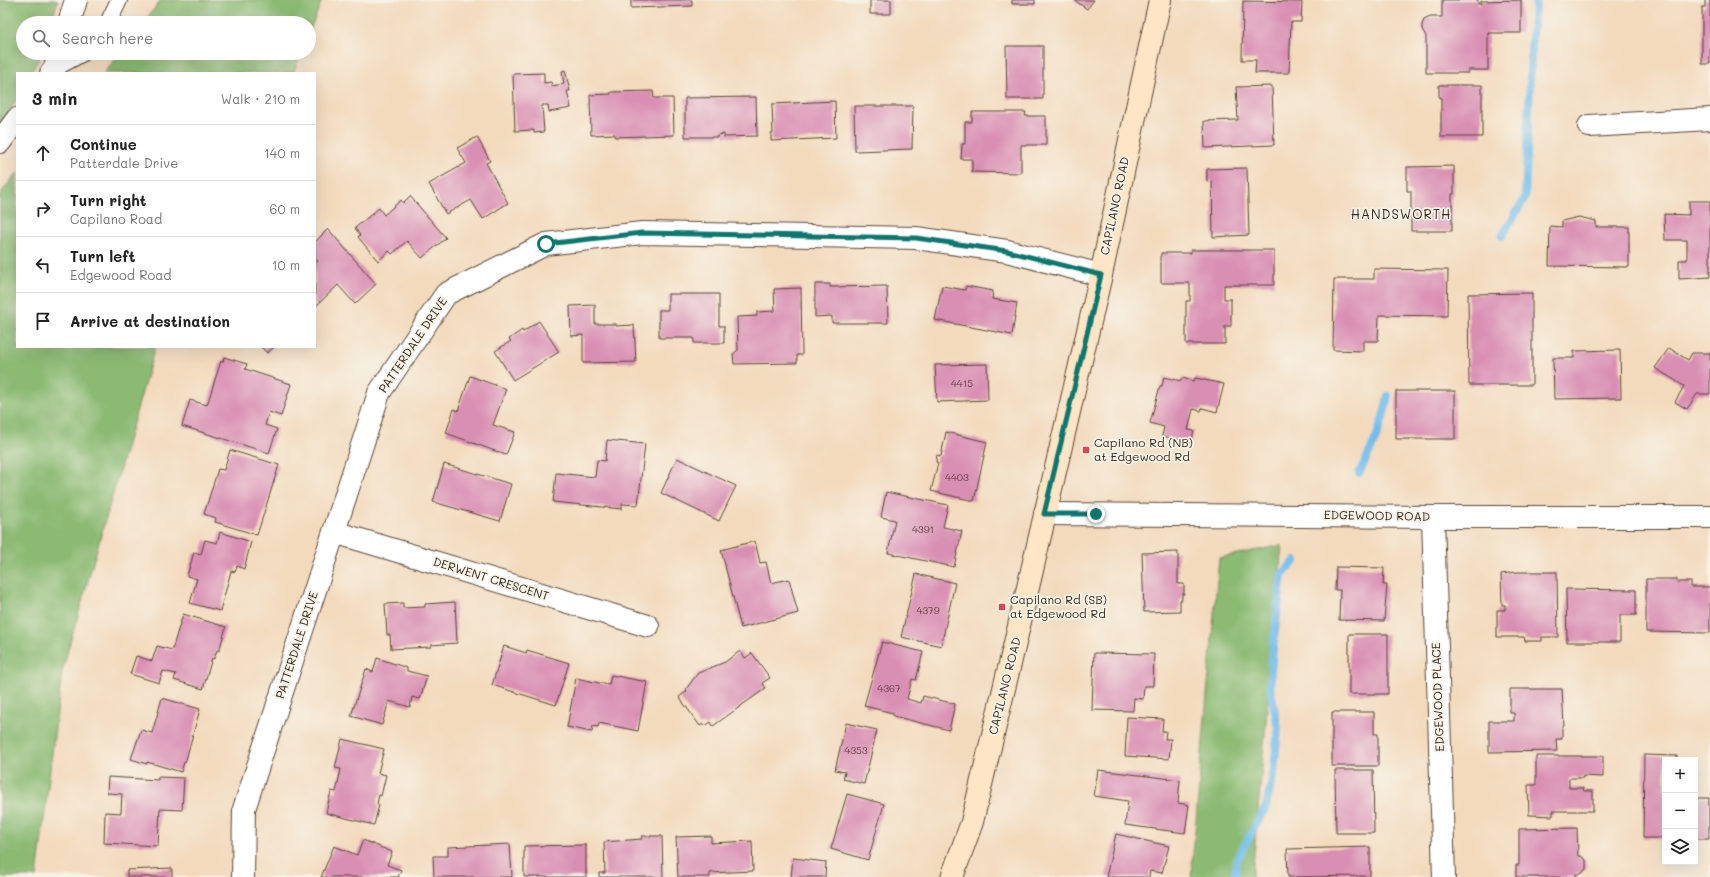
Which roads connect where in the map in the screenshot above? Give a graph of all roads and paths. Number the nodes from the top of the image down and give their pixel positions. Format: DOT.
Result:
graph roads {
  1 [pos="76,0"];
  2 [pos="119,0"];
  3 [pos="1160,0"];
  4 [pos="71,16"];
  5 [pos="111,16"];
  6 [pos="67,60"];
  7 [pos="55,65"];
  8 [pos="1710,119"];
  9 [pos="16,120"];
  10 [pos="1589,126"];
  11 [pos="0,142"];
  12 [pos="1101,275"];
  13 [pos="1044,514"];
  14 [pos="1433,517"];
  15 [pos="1710,517"];
  16 [pos="334,532"];
  17 [pos="648,626"];
  18 [pos="243,877"];
  19 [pos="952,877"];
  20 [pos="1444,877"];
  1 -- 4 [label="street"];
  2 -- 5 [label="lane"];
  3 -- 12 [label="main road, CAPILANO ROAD"];
  6 -- 7 [label="lane"];
  8 -- 10 [label="street"];
  9 -- 11 [label="street"];
  12 -- 13 [label="main road, CAPILANO ROAD"];
  12 -- 16 [label="street, PATTERDALE DRIVE"];
  13 -- 14 [label="street, EDGEWOOD ROAD"];
  13 -- 19 [label="main road, CAPILANO ROAD"];
  14 -- 15 [label="street, EDGEWOOD ROAD"];
  14 -- 20 [label="street, EDGEWOOD PLACE"];
  16 -- 17 [label="street, DERWENT CRESCENT"];
  16 -- 18 [label="street, PATTERDALE DRIVE"];
}
